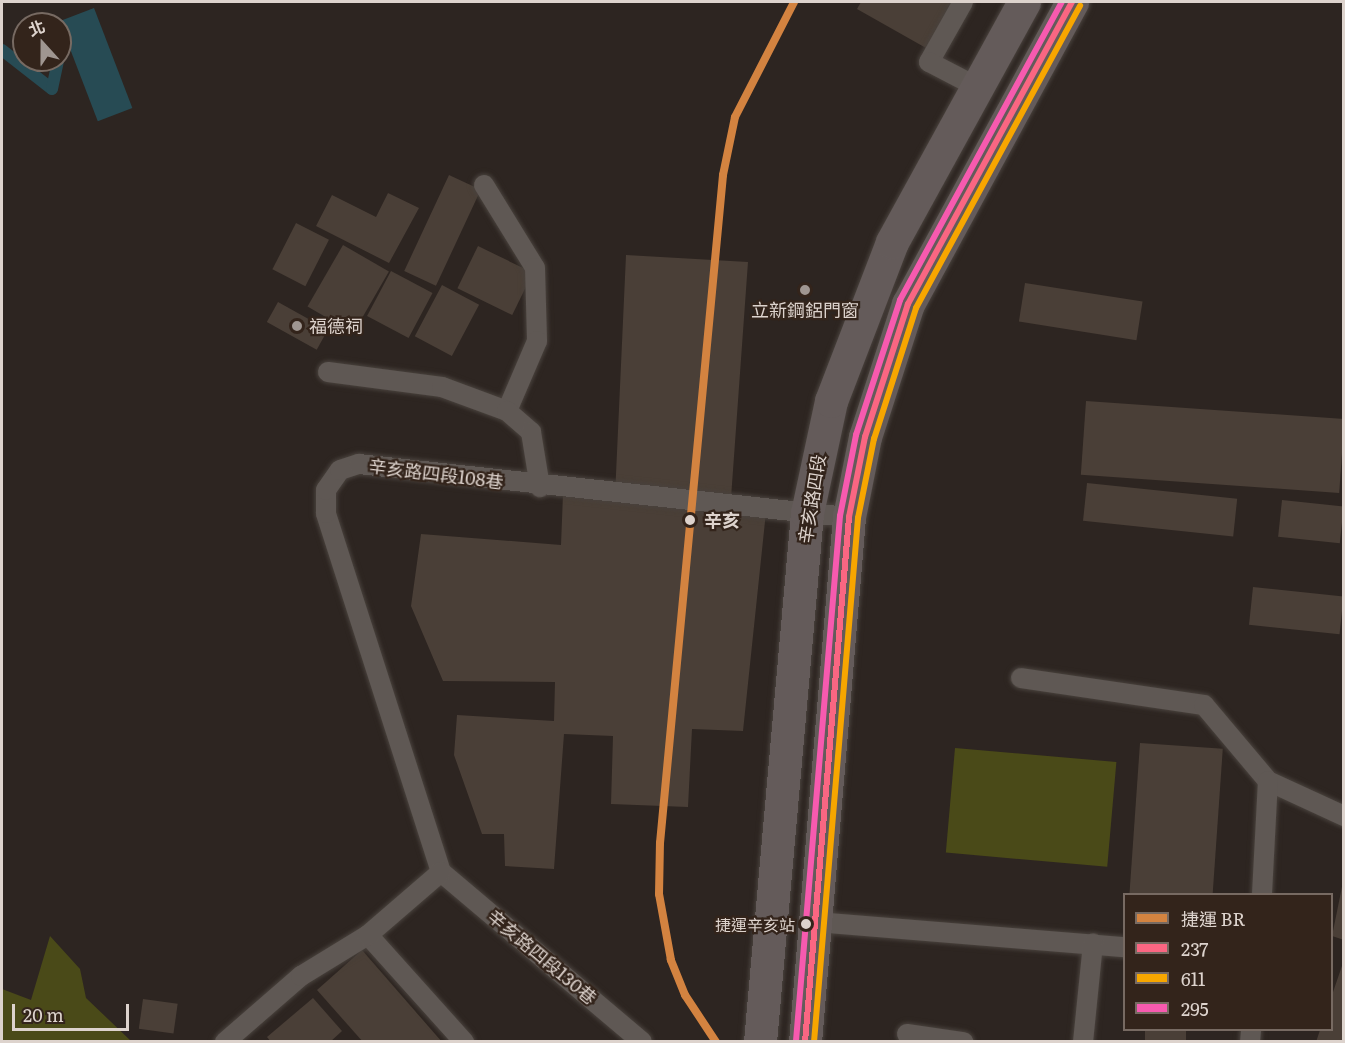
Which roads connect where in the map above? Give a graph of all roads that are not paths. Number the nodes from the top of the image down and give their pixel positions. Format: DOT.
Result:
graph roads {
  1 [pos="963,2"];
  2 [pos="1024,2"];
  3 [pos="1072,2"];
  4 [pos="977,87"];
  5 [pos="484,185"];
  6 [pos="328,372"];
  7 [pos="507,411"];
  8 [pos="540,487"];
  9 [pos="807,513"];
  10 [pos="849,518"];
  11 [pos="1021,678"];
  12 [pos="1268,782"];
  13 [pos="1344,816"];
  14 [pos="441,872"];
  15 [pos="1262,893"];
  16 [pos="817,922"];
  17 [pos="368,935"];
  18 [pos="1093,944"];
  19 [pos="1123,946"];
  20 [pos="907,1034"];
  21 [pos="230,1040"];
  22 [pos="464,1041"];
  23 [pos="642,1041"];
  24 [pos="760,1041"];
  25 [pos="805,1041"];
  26 [pos="963,1041"];
  27 [pos="1083,1041"];
  1 -- 4 [label="lane"];
  2 -- 4 [label="main road, 辛亥路四段"];
  3 -- 10 [label="main road"];
  4 -- 9 [label="main road, 辛亥路四段"];
  5 -- 7 [label="lane"];
  6 -- 7 [label="lane"];
  7 -- 8 [label="lane"];
  8 -- 9 [label="lane, 辛亥路四段108巷"];
  8 -- 14 [label="lane, 辛亥路四段108巷"];
  9 -- 10 [label="lane, 辛亥路四段108巷"];
  9 -- 24 [label="main road, 辛亥路四段"];
  10 -- 16 [label="main road"];
  11 -- 12 [label="lane"];
  12 -- 13 [label="lane"];
  12 -- 15 [label="lane"];
  14 -- 17 [label="lane"];
  14 -- 23 [label="lane, 辛亥路四段130巷"];
  16 -- 18 [label="lane"];
  16 -- 25 [label="main road"];
  17 -- 21 [label="lane"];
  17 -- 22 [label="lane"];
  18 -- 19 [label="lane"];
  18 -- 27 [label="lane"];
  20 -- 26 [label="lane"];
}
